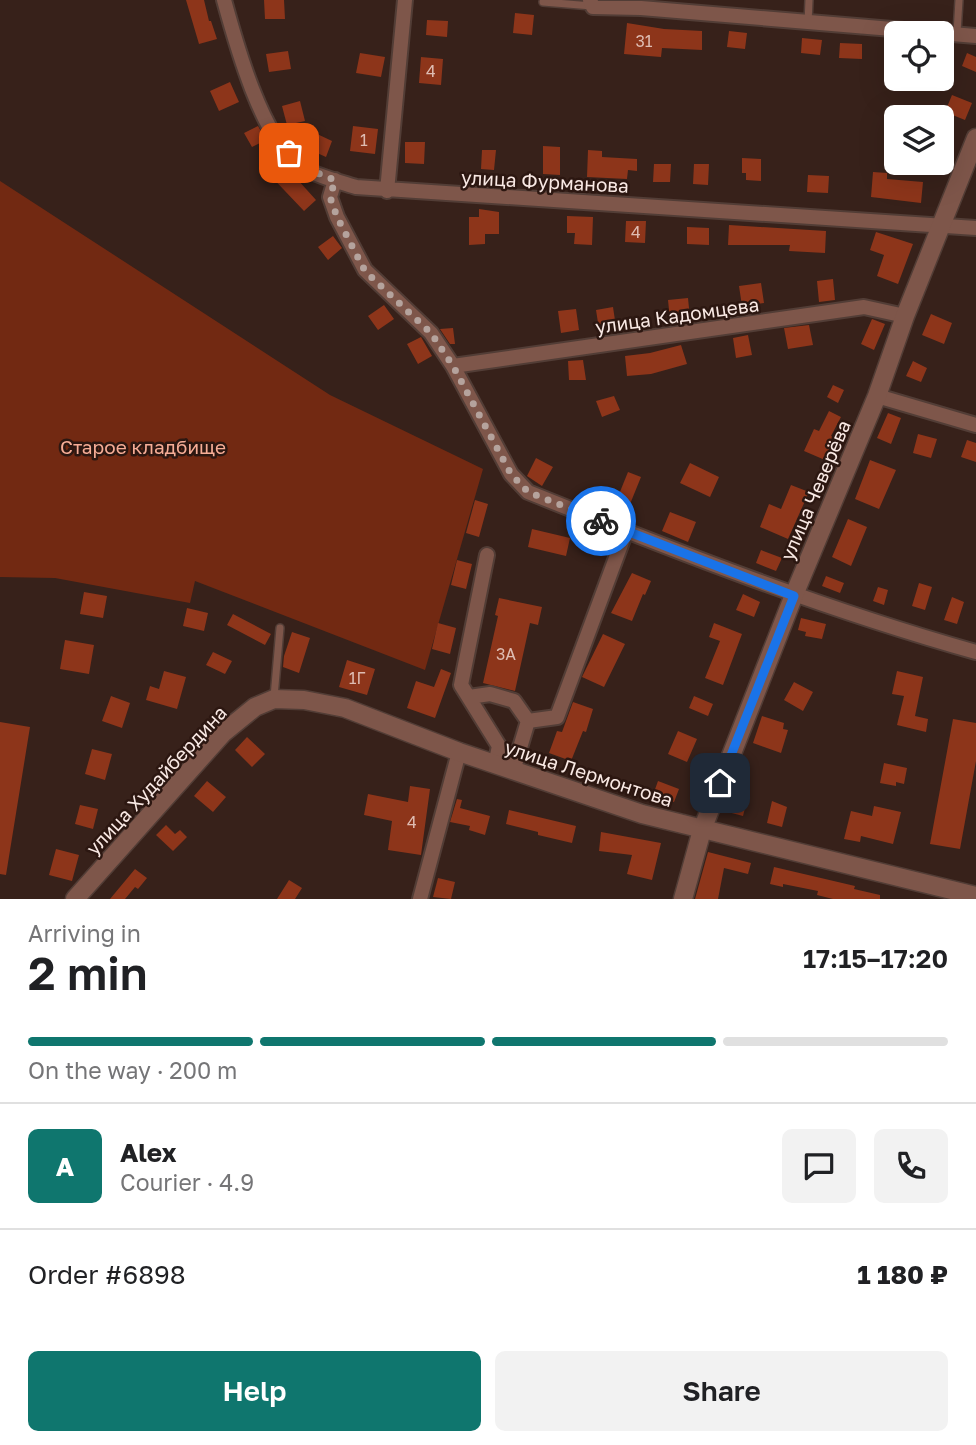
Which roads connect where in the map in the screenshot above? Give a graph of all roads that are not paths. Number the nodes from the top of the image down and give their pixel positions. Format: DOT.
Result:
graph roads {
  1 [pos="224,0"];
  2 [pos="405,0"];
  3 [pos="809,0"];
  4 [pos="959,0"];
  5 [pos="543,2"];
  6 [pos="591,3"];
  7 [pos="642,4"];
  8 [pos="808,23"];
  9 [pos="957,33"];
  10 [pos="976,36"];
  11 [pos="976,138"];
  12 [pos="335,180"];
  13 [pos="387,191"];
  14 [pos="942,224"];
  15 [pos="976,228"];
  16 [pos="905,316"];
  17 [pos="453,366"];
  18 [pos="877,396"];
  19 [pos="976,425"];
  20 [pos="626,531"];
  21 [pos="487,555"];
  22 [pos="794,596"];
  23 [pos="280,628"];
  24 [pos="976,652"];
  25 [pos="469,697"];
  26 [pos="274,699"];
  27 [pos="528,721"];
  28 [pos="459,752"];
  29 [pos="495,765"];
  30 [pos="513,771"];
  31 [pos="702,830"];
  32 [pos="976,896"];
  33 [pos="75,899"];
  34 [pos="420,899"];
  35 [pos="683,899"];
  1 -- 12 [label="street, улица Фурманова"];
  2 -- 13 [label="street"];
  3 -- 8 [label="lane"];
  4 -- 9 [label="lane"];
  5 -- 6 [label="lane"];
  6 -- 7 [label="street"];
  7 -- 8 [label="street"];
  8 -- 9 [label="street"];
  9 -- 10 [label="street"];
  11 -- 14 [label="street, улица Чеверёва"];
  12 -- 13 [label="street, улица Фурманова"];
  12 -- 17 [label="street"];
  13 -- 14 [label="street, улица Фурманова"];
  14 -- 15 [label="street, улица Фурманова"];
  14 -- 16 [label="street, улица Чеверёва"];
  16 -- 17 [label="street, улица Кадомцева"];
  16 -- 18 [label="street, улица Чеверёва"];
  17 -- 20 [label="street"];
  18 -- 19 [label="street"];
  18 -- 22 [label="street, улица Чеверёва"];
  20 -- 22 [label="street"];
  20 -- 27 [label="street"];
  21 -- 25 [label="street"];
  22 -- 24 [label="street"];
  22 -- 31 [label="street, улица Чеверёва"];
  23 -- 26 [label="lane"];
  25 -- 27 [label="street"];
  25 -- 29 [label="street"];
  26 -- 28 [label="street, улица Лермонтова"];
  26 -- 33 [label="street, улица Худайбердина"];
  27 -- 30 [label="street"];
  28 -- 29 [label="street, улица Лермонтова"];
  28 -- 34 [label="street"];
  29 -- 30 [label="street, улица Лермонтова"];
  30 -- 31 [label="street, улица Лермонтова"];
  31 -- 32 [label="street, улица Лермонтова"];
  31 -- 35 [label="street, улица Чеверёва"];
}
